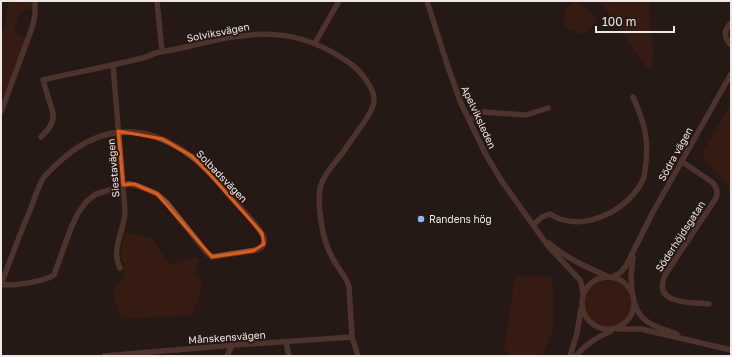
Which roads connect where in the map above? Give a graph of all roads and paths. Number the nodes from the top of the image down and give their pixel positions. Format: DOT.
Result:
graph roads {
  1 [pos="35,1"];
  2 [pos="157,1"];
  3 [pos="339,1"];
  4 [pos="427,1"];
  5 [pos="731,23"];
  6 [pos="315,43"];
  7 [pos="731,44"];
  8 [pos="162,52"];
  9 [pos="113,65"];
  10 [pos="731,74"];
  11 [pos="633,97"];
  12 [pos="548,108"];
  13 [pos="1,112"];
  14 [pos="468,120"];
  15 [pos="118,132"];
  16 [pos="41,138"];
  17 [pos="681,161"];
  18 [pos="123,185"];
  19 [pos="533,225"];
  20 [pos="537,230"];
  21 [pos="637,244"];
  22 [pos="120,268"];
  23 [pos="610,277"];
  24 [pos="1,284"];
  25 [pos="583,295"];
  26 [pos="633,296"];
  27 [pos="634,302"];
  28 [pos="708,304"];
  29 [pos="582,307"];
  30 [pos="615,329"];
  31 [pos="352,337"];
  32 [pos="696,341"];
  33 [pos="286,342"];
  34 [pos="232,345"];
  35 [pos="731,350"];
  36 [pos="104,356"];
  37 [pos="227,356"];
  38 [pos="289,356"];
  39 [pos="358,356"];
  40 [pos="570,356"];
  41 [pos="576,356"];
  1 -- 13 [label="street"];
  2 -- 8 [label="street"];
  3 -- 6 [label="street"];
  4 -- 14 [label="street, Apelviksleden"];
  5 -- 7 [label="street"];
  6 -- 8 [label="street, Solviksvägen"];
  6 -- 31 [label="street, Solviksvägen"];
  8 -- 9 [label="street, Solviksvägen"];
  9 -- 15 [label="street, Siestavägen"];
  9 -- 16 [label="street, Solviksvägen"];
  10 -- 17 [label="street, Södra vägen"];
  11 -- 19 [label="street"];
  12 -- 14 [label="street"];
  14 -- 19 [label="street, Apelviksleden"];
  15 -- 18 [label="street, Siestavägen"];
  15 -- 18 [label="street, Solbadsvägen"];
  15 -- 24 [label="street, Solbadsvägen"];
  17 -- 21 [label="street, Södra vägen"];
  17 -- 28 [label="street, Söderhöjdsgatan"];
  18 -- 22 [label="street, Siestavägen"];
  18 -- 24 [label="street"];
  19 -- 20 [label="street, Apelviksleden"];
  20 -- 23 [label="street, Apelviksleden"];
  20 -- 25 [label="street, Apelviksleden"];
  21 -- 23 [label="street, Södra vägen"];
  21 -- 26 [label="street, Södra vägen"];
  23 -- 25 [label="street"];
  23 -- 26 [label="street"];
  25 -- 29 [label="street"];
  26 -- 27 [label="street"];
  27 -- 30 [label="street"];
  27 -- 32 [label="street"];
  29 -- 30 [label="street"];
  29 -- 40 [label="street"];
  30 -- 32 [label="street"];
  30 -- 41 [label="street"];
  31 -- 33 [label="street, Månskensvägen"];
  31 -- 39 [label="street, Solviksvägen"];
  32 -- 35 [label="street"];
  33 -- 34 [label="street, Månskensvägen"];
  33 -- 38 [label="street"];
  34 -- 36 [label="street, Månskensvägen"];
  34 -- 37 [label="street"];
}
